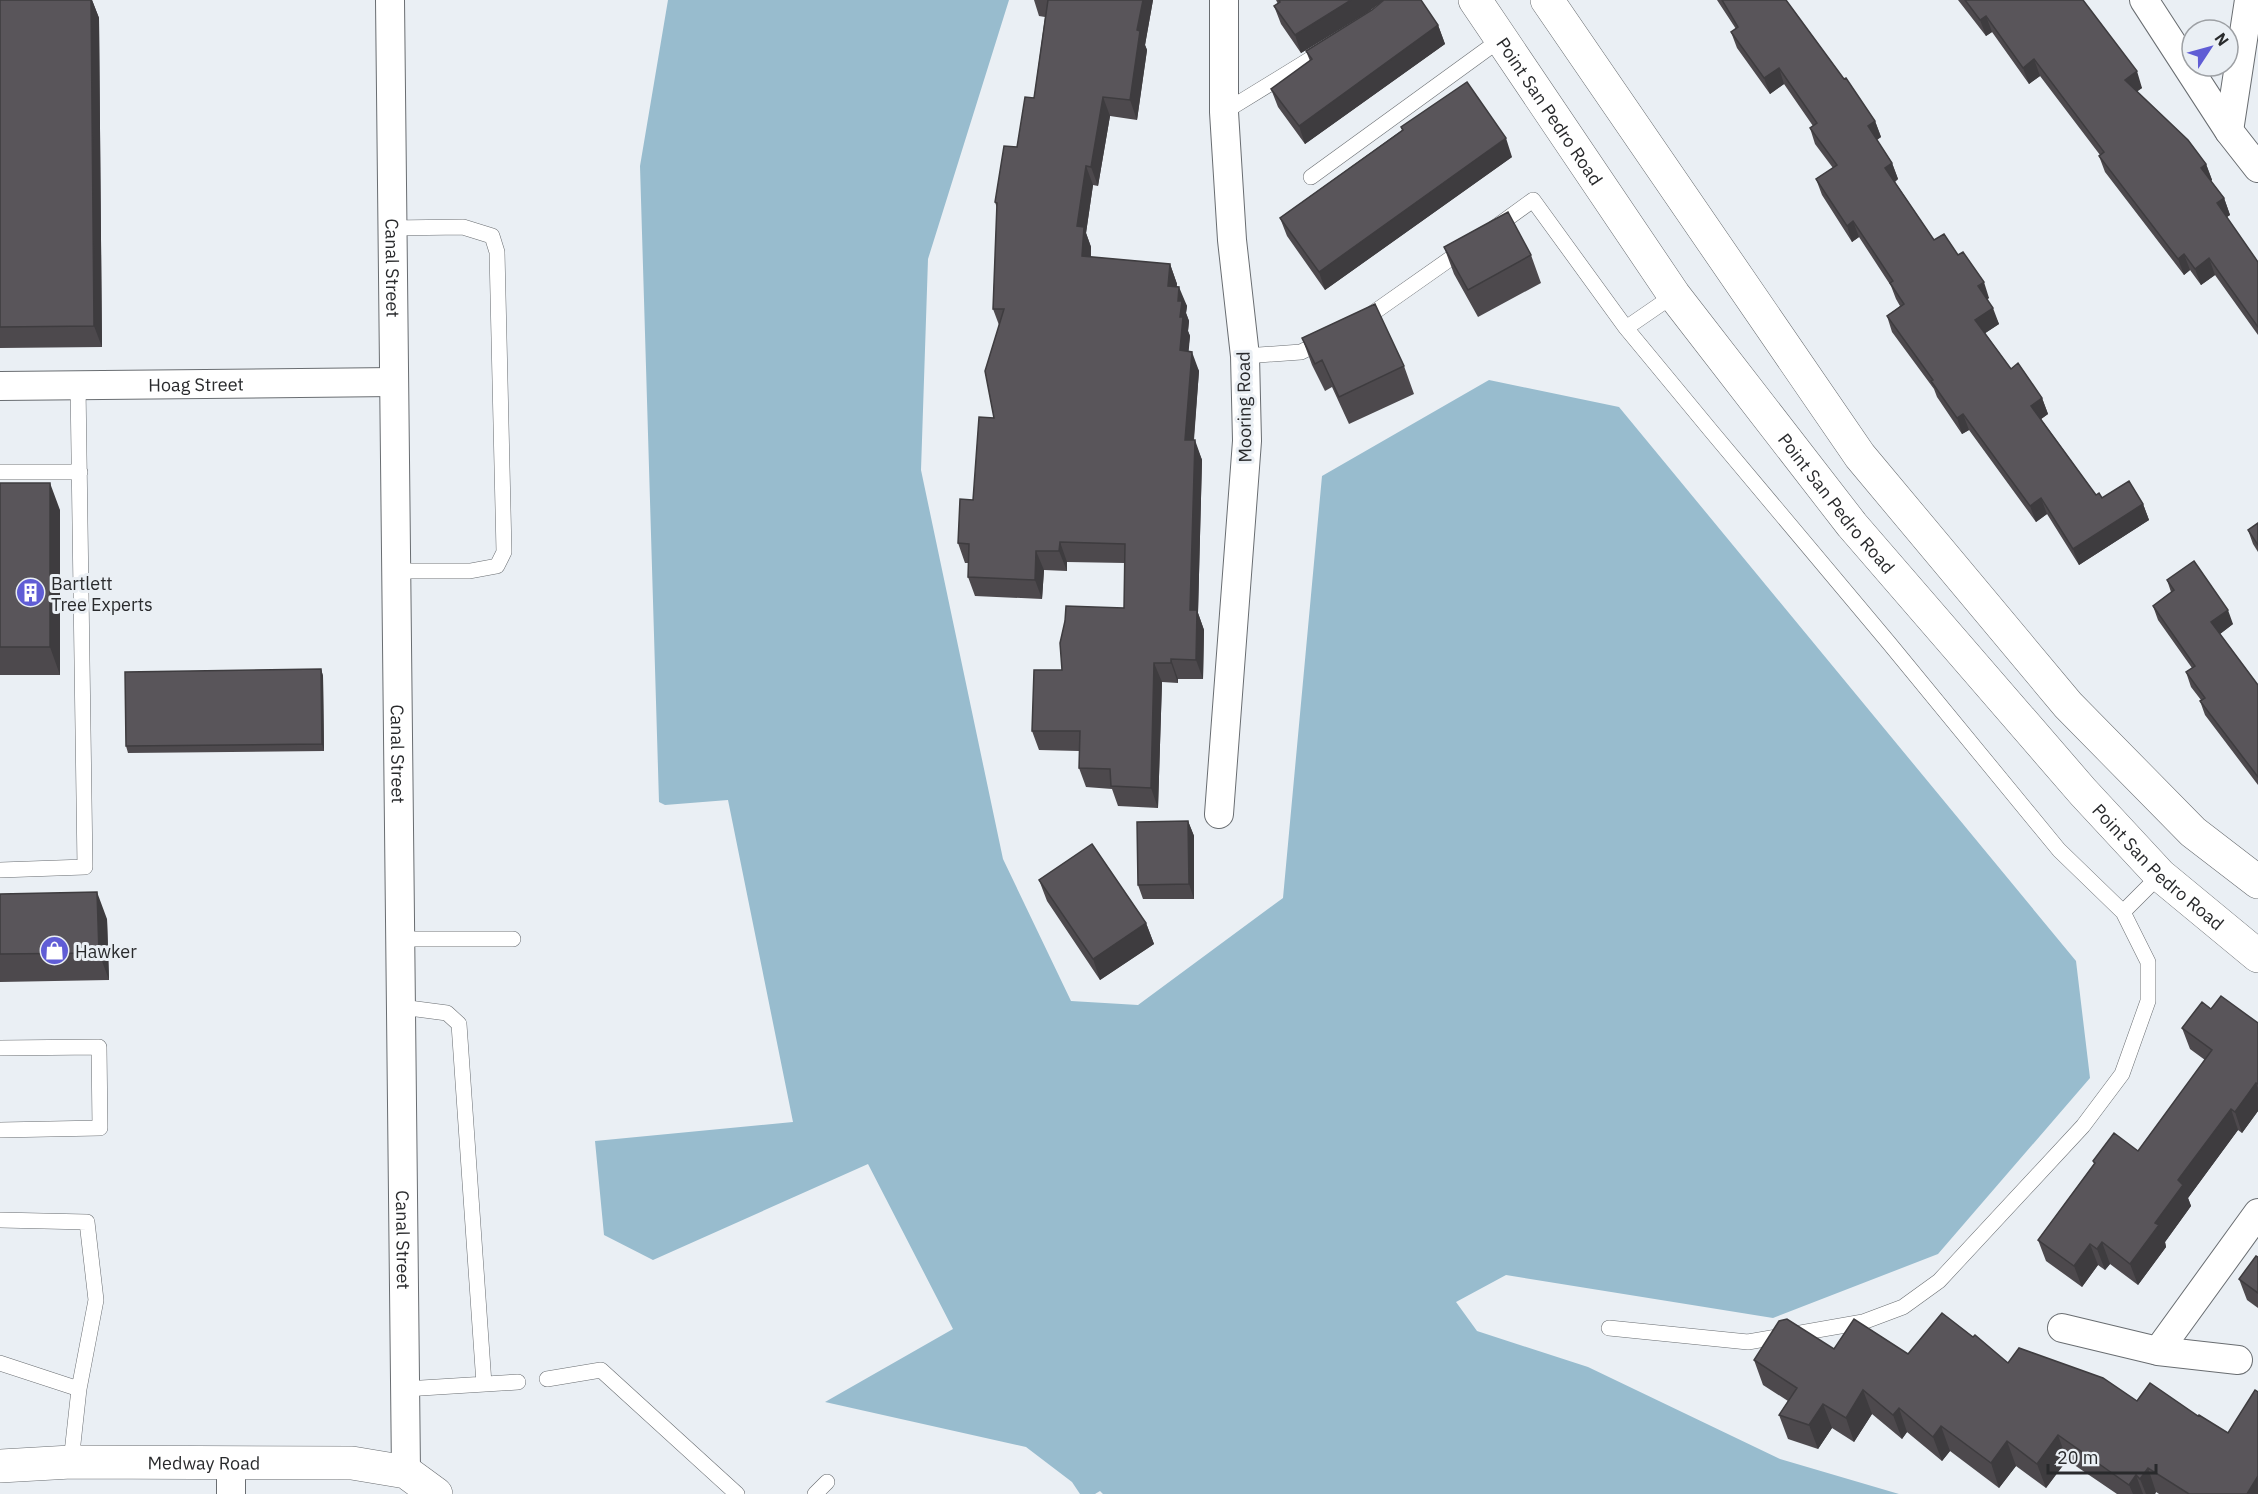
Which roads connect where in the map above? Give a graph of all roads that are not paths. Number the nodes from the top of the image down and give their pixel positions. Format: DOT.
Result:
graph roads {
  1 [pos="390,0"];
  2 [pos="1224,0"];
  3 [pos="1475,0"];
  4 [pos="1547,0"];
  5 [pos="2144,0"];
  6 [pos="2249,0"];
  7 [pos="1501,39"];
  8 [pos="1333,45"];
  9 [pos="1224,112"];
  10 [pos="2229,131"];
  11 [pos="2258,168"];
  12 [pos="1311,177"];
  13 [pos="392,228"];
  14 [pos="1674,295"];
  15 [pos="1626,328"];
  16 [pos="1245,356"];
  17 [pos="394,382"];
  18 [pos="78,385"];
  19 [pos="0,386"];
  20 [pos="0,472"];
  21 [pos="80,472"];
  22 [pos="395,571"];
  23 [pos="1219,814"];
  24 [pos="0,870"];
  25 [pos="2160,875"];
  26 [pos="2258,882"];
  27 [pos="2123,912"];
  28 [pos="400,939"];
  29 [pos="513,939"];
  30 [pos="2258,956"];
  31 [pos="401,1007"];
  32 [pos="0,1048"];
  33 [pos="0,1130"];
  34 [pos="2258,1213"];
  35 [pos="0,1220"];
  36 [pos="1609,1328"];
  37 [pos="2062,1328"];
  38 [pos="2158,1351"];
  39 [pos="2238,1360"];
  40 [pos="0,1363"];
  41 [pos="547,1379"];
  42 [pos="518,1382"];
  43 [pos="484,1384"];
  44 [pos="80,1389"];
  45 [pos="405,1389"];
  46 [pos="71,1462"];
  47 [pos="0,1466"];
  48 [pos="406,1472"];
  49 [pos="231,1479"];
  50 [pos="827,1482"];
  51 [pos="436,1494"];
  52 [pos="737,1494"];
  53 [pos="815,1494"];
  1 -- 13 [label="street, Canal Street"];
  2 -- 9 [label="street, Mooring Road"];
  3 -- 7 [label="main road, Point San Pedro Road"];
  4 -- 26 [label="main road"];
  5 -- 10 [label="street"];
  6 -- 10 [label="street"];
  7 -- 12 [label="lane"];
  7 -- 14 [label="main road, Point San Pedro Road"];
  8 -- 9 [label="lane"];
  9 -- 16 [label="street, Mooring Road"];
  10 -- 11 [label="street"];
  13 -- 17 [label="street, Canal Street"];
  13 -- 22 [label="lane"];
  14 -- 15 [label="lane"];
  14 -- 25 [label="main road, Point San Pedro Road"];
  15 -- 16 [label="lane"];
  15 -- 27 [label="lane"];
  16 -- 23 [label="street, Mooring Road"];
  17 -- 18 [label="street, Hoag Street"];
  17 -- 22 [label="street, Canal Street"];
  18 -- 19 [label="street, Hoag Street"];
  18 -- 21 [label="lane"];
  20 -- 21 [label="lane"];
  21 -- 24 [label="lane"];
  22 -- 28 [label="street, Canal Street"];
  25 -- 27 [label="lane"];
  25 -- 30 [label="main road, Point San Pedro Road"];
  27 -- 36 [label="lane"];
  28 -- 29 [label="lane"];
  28 -- 31 [label="street, Canal Street"];
  31 -- 43 [label="lane"];
  31 -- 45 [label="street, Canal Street"];
  32 -- 33 [label="lane"];
  34 -- 38 [label="street"];
  35 -- 44 [label="lane"];
  37 -- 38 [label="street"];
  38 -- 39 [label="street"];
  40 -- 44 [label="lane"];
  41 -- 52 [label="lane"];
  42 -- 43 [label="lane"];
  43 -- 45 [label="lane"];
  44 -- 46 [label="lane"];
  45 -- 48 [label="street, Canal Street"];
  46 -- 47 [label="main road, Medway Road"];
  46 -- 49 [label="main road, Medway Road"];
  48 -- 49 [label="main road, Medway Road"];
  48 -- 51 [label="main road"];
  50 -- 53 [label="lane"];
}
